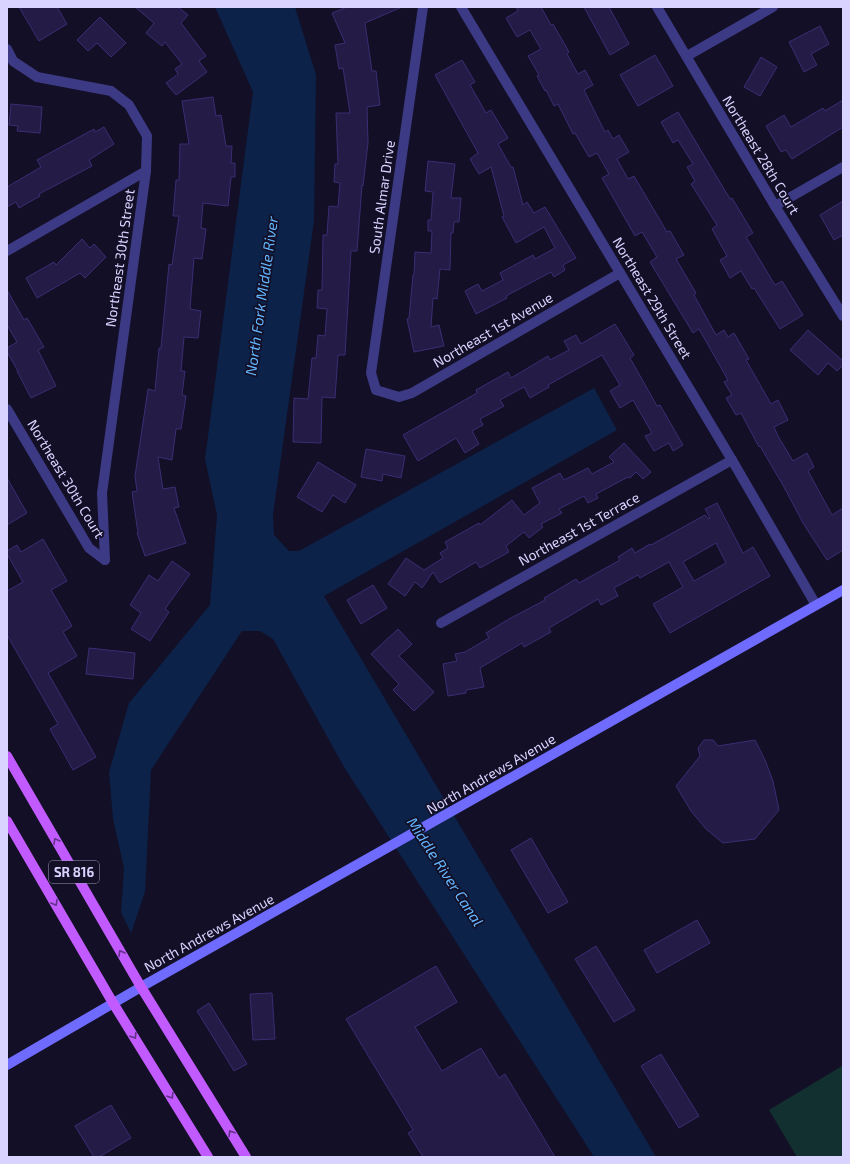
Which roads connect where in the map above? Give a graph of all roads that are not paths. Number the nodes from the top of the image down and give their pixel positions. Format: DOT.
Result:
graph roads {
  1 [pos="423,7"];
  2 [pos="461,7"];
  3 [pos="657,7"];
  4 [pos="773,7"];
  5 [pos="7,49"];
  6 [pos="686,56"];
  7 [pos="10,63"];
  8 [pos="843,167"];
  9 [pos="146,171"];
  10 [pos="775,206"];
  11 [pos="7,251"];
  12 [pos="620,273"];
  13 [pos="843,316"];
  14 [pos="376,390"];
  15 [pos="7,409"];
  16 [pos="732,460"];
  17 [pos="105,560"];
  18 [pos="843,590"];
  19 [pos="816,605"];
  20 [pos="441,623"];
  21 [pos="7,756"];
  22 [pos="7,821"];
  23 [pos="141,987"];
  24 [pos="113,1003"];
  25 [pos="7,1065"];
  26 [pos="208,1157"];
  27 [pos="246,1157"];
  1 -- 14 [label="street, South Almar Drive"];
  2 -- 12 [label="street, Northeast 29th Street"];
  3 -- 6 [label="street, Northeast 28th Court"];
  4 -- 6 [label="street"];
  5 -- 7 [label="street, Northeast 30th Street"];
  6 -- 10 [label="street, Northeast 28th Court"];
  7 -- 9 [label="street, Northeast 30th Street"];
  8 -- 10 [label="street"];
  9 -- 11 [label="street"];
  9 -- 17 [label="street, Northeast 30th Street"];
  10 -- 13 [label="street, Northeast 28th Court"];
  12 -- 14 [label="street, Northeast 1st Avenue"];
  12 -- 16 [label="street, Northeast 29th Street"];
  15 -- 17 [label="street, Northeast 30th Court"];
  16 -- 19 [label="street, Northeast 29th Street"];
  16 -- 20 [label="street, Northeast 1st Terrace"];
  18 -- 19 [label="main road, North Andrews Avenue"];
  19 -- 23 [label="main road, North Andrews Avenue"];
  23 -- 21 [label="main road, SR 816, one-way"];
  22 -- 24 [label="main road, SR 816, one-way"];
  23 -- 24 [label="main road, North Andrews Avenue"];
  27 -- 23 [label="main road, SR 816, one-way"];
  24 -- 25 [label="main road, North Andrews Avenue"];
  24 -- 26 [label="main road, SR 816, one-way"];
}
